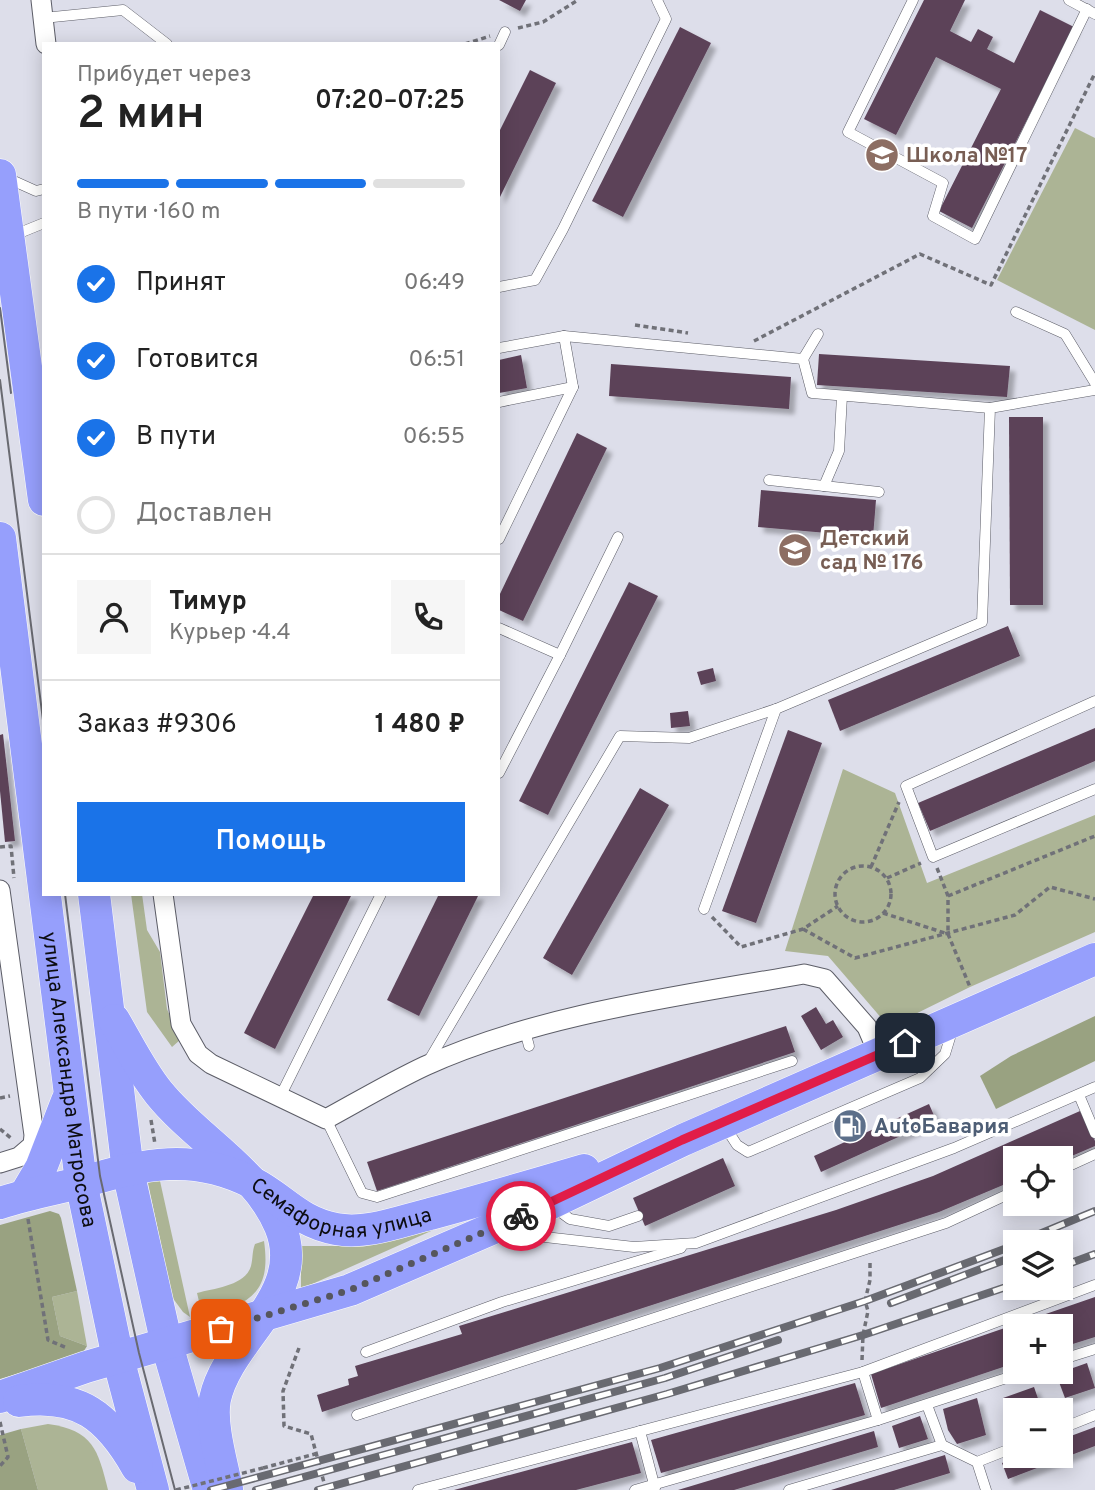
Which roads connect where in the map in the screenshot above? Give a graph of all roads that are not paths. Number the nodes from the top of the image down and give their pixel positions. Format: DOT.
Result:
graph roads {
  1 [pos="657,0"];
  2 [pos="913,0"];
  3 [pos="1069,0"];
  4 [pos="42,9"];
  5 [pos="1091,12"];
  6 [pos="505,32"];
  7 [pos="47,42"];
  8 [pos="163,42"];
  9 [pos="500,43"];
  10 [pos="0,175"];
  11 [pos="42,190"];
  12 [pos="42,224"];
  13 [pos="8,238"];
  14 [pos="500,287"];
  15 [pos="1017,312"];
  16 [pos="818,334"];
  17 [pos="564,337"];
  18 [pos="500,348"];
  19 [pos="803,359"];
  20 [pos="1095,383"];
  21 [pos="573,387"];
  22 [pos="1095,390"];
  23 [pos="842,396"];
  24 [pos="500,402"];
  25 [pos="990,408"];
  26 [pos="769,480"];
  27 [pos="42,485"];
  28 [pos="824,486"];
  29 [pos="879,492"];
  30 [pos="500,537"];
  31 [pos="618,537"];
  32 [pos="0,538"];
  33 [pos="500,628"];
  34 [pos="560,654"];
  35 [pos="1095,701"];
  36 [pos="776,709"];
  37 [pos="500,771"];
  38 [pos="1095,789"];
  39 [pos="42,878"];
  40 [pos="7,885"];
  41 [pos="44,896"];
  42 [pos="94,896"];
  43 [pos="163,896"];
  44 [pos="380,896"];
  45 [pos="704,909"];
  46 [pos="1095,959"];
  47 [pos="107,1007"];
  48 [pos="956,1021"];
  49 [pos="879,1055"];
  50 [pos="792,1061"];
  51 [pos="426,1066"];
  52 [pos="1095,1087"];
  53 [pos="1079,1096"];
  54 [pos="69,1097"];
  55 [pos="280,1097"];
  56 [pos="326,1119"];
  57 [pos="723,1123"];
  58 [pos="1095,1133"];
  59 [pos="682,1140"];
  60 [pos="1095,1154"];
  61 [pos="0,1163"];
  62 [pos="1073,1164"];
  63 [pos="128,1171"];
  64 [pos="81,1182"];
  65 [pos="254,1183"];
  66 [pos="1003,1197"];
  67 [pos="549,1204"];
  68 [pos="18,1205"];
  69 [pos="638,1216"];
  70 [pos="488,1231"];
  71 [pos="696,1243"];
  72 [pos="1095,1285"];
  73 [pos="263,1317"];
  74 [pos="167,1345"];
  75 [pos="1095,1349"];
  76 [pos="366,1352"];
  77 [pos="1073,1356"];
  78 [pos="118,1358"];
  79 [pos="863,1372"];
  80 [pos="1003,1379"];
  81 [pos="0,1397"];
  82 [pos="0,1404"];
  83 [pos="927,1405"];
  84 [pos="357,1415"];
  85 [pos="1095,1415"];
  86 [pos="878,1420"];
  87 [pos="1073,1424"];
  88 [pos="640,1431"];
  89 [pos="942,1445"];
  90 [pos="1003,1452"];
  91 [pos="977,1462"];
  92 [pos="655,1488"];
  93 [pos="151,1490"];
  94 [pos="209,1490"];
  95 [pos="227,1490"];
  96 [pos="418,1490"];
  97 [pos="635,1490"];
  98 [pos="789,1490"];
  99 [pos="986,1490"];
  1 -- 14 [label="lane"];
  2 -- 5 [label="lane"];
  3 -- 5 [label="lane"];
  4 -- 7 [label="street"];
  4 -- 8 [label="lane"];
  6 -- 9 [label="lane"];
  10 -- 11 [label="lane"];
  10 -- 13 [label="highway"];
  12 -- 13 [label="lane"];
  13 -- 27 [label="highway"];
  15 -- 20 [label="lane"];
  16 -- 19 [label="lane"];
  17 -- 18 [label="lane"];
  17 -- 19 [label="lane"];
  17 -- 21 [label="lane"];
  19 -- 23 [label="lane"];
  21 -- 24 [label="lane"];
  21 -- 30 [label="lane"];
  22 -- 25 [label="lane"];
  23 -- 25 [label="lane"];
  23 -- 28 [label="lane"];
  25 -- 36 [label="lane"];
  26 -- 28 [label="lane"];
  28 -- 29 [label="lane"];
  31 -- 34 [label="lane"];
  32 -- 39 [label="highway, улица Александра Матросова"];
  33 -- 34 [label="lane"];
  34 -- 37 [label="lane"];
  35 -- 38 [label="lane"];
  36 -- 45 [label="lane"];
  36 -- 51 [label="lane"];
  40 -- 61 [label="street"];
  41 -- 54 [label="highway, улица Александра Матросова"];
  42 -- 47 [label="highway"];
  43 -- 55 [label="street"];
  44 -- 55 [label="lane"];
  46 -- 48 [label="highway, Семафорная улица"];
  47 -- 63 [label="highway"];
  47 -- 65 [label="highway"];
  48 -- 49 [label="highway, Семафорная улица"];
  48 -- 57 [label="lane"];
  49 -- 51 [label="street"];
  49 -- 57 [label="highway, Семафорная улица"];
  50 -- 56 [label="lane"];
  51 -- 56 [label="street"];
  52 -- 53 [label="lane"];
  53 -- 58 [label="lane"];
  53 -- 71 [label="lane"];
  54 -- 64 [label="highway, улица Александра Матросова"];
  54 -- 68 [label="highway"];
  55 -- 56 [label="street"];
  57 -- 59 [label="highway, Семафорная улица"];
  59 -- 65 [label="highway, Семафорная улица"];
  59 -- 67 [label="highway, Семафорная улица"];
  60 -- 62 [label="lane"];
  63 -- 64 [label="highway, Семафорная улица"];
  63 -- 65 [label="highway, Семафорная улица"];
  63 -- 74 [label="highway"];
  64 -- 68 [label="highway, Семафорная улица"];
  64 -- 78 [label="highway, улица Александра Матросова"];
  65 -- 73 [label="highway"];
  66 -- 84 [label="lane"];
  67 -- 69 [label="lane"];
  67 -- 70 [label="highway, Семафорная улица"];
  70 -- 71 [label="lane"];
  70 -- 73 [label="highway, Семафорная улица"];
  71 -- 76 [label="lane"];
  72 -- 79 [label="lane"];
  73 -- 74 [label="highway, Семафорная улица"];
  73 -- 95 [label="highway"];
  74 -- 78 [label="highway, Семафорная улица"];
  74 -- 94 [label="highway"];
  75 -- 77 [label="lane"];
  78 -- 81 [label="highway, Семафорная улица"];
  78 -- 93 [label="highway, улица Александра Матросова"];
  79 -- 86 [label="lane"];
  79 -- 88 [label="lane"];
  80 -- 83 [label="lane"];
  82 -- 93 [label="highway"];
  83 -- 86 [label="lane"];
  83 -- 89 [label="lane"];
  85 -- 87 [label="lane"];
  86 -- 92 [label="lane"];
  88 -- 92 [label="lane"];
  88 -- 96 [label="lane"];
  89 -- 91 [label="lane"];
  89 -- 98 [label="lane"];
  90 -- 91 [label="lane"];
  91 -- 99 [label="lane"];
  92 -- 97 [label="lane"];
}
